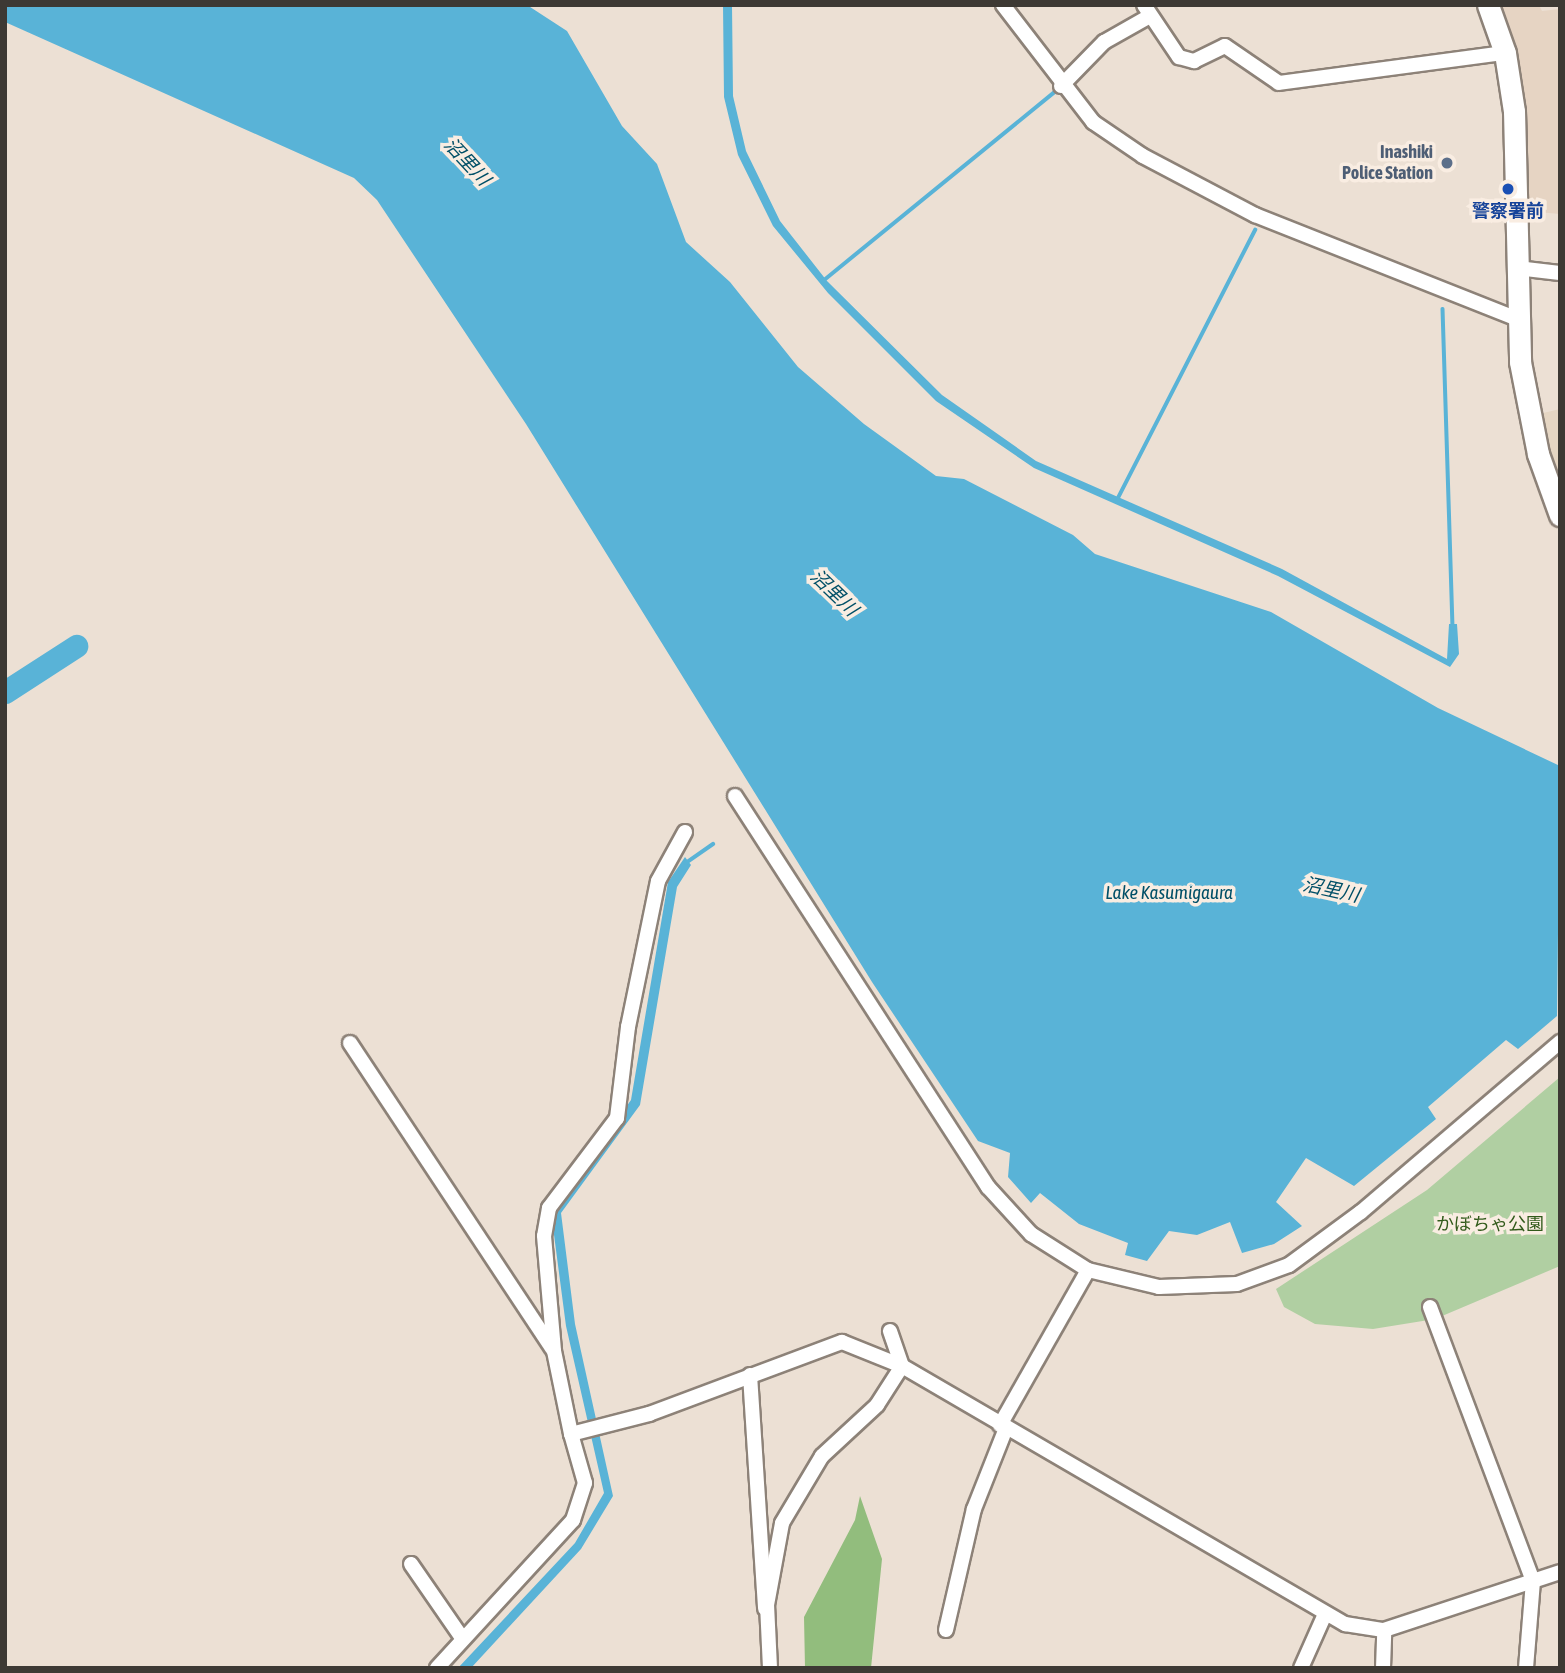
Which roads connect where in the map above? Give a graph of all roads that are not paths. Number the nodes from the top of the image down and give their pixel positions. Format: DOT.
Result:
graph roads {
  1 [pos="1003,5"];
  2 [pos="1488,5"];
  3 [pos="1147,11"];
  4 [pos="1505,53"];
  5 [pos="1061,86"];
  6 [pos="1517,268"];
  7 [pos="1560,273"];
  8 [pos="1518,319"];
  9 [pos="1560,515"];
  10 [pos="735,796"];
  11 [pos="685,832"];
  12 [pos="1560,1042"];
  13 [pos="350,1043"];
  14 [pos="1088,1270"];
  15 [pos="1430,1307"];
  16 [pos="890,1331"];
  17 [pos="554,1351"];
  18 [pos="902,1366"];
  19 [pos="750,1375"];
  20 [pos="1003,1427"];
  21 [pos="571,1434"];
  22 [pos="411,1564"];
  23 [pos="1560,1572"];
  24 [pos="1533,1581"];
  25 [pos="767,1614"];
  26 [pos="1325,1614"];
  27 [pos="946,1630"];
  28 [pos="1384,1630"];
  29 [pos="462,1638"];
  30 [pos="437,1668"];
  31 [pos="770,1668"];
  32 [pos="1301,1668"];
  33 [pos="1383,1668"];
  34 [pos="1526,1668"];
  1 -- 5 [label="street"];
  2 -- 4 [label="main road"];
  3 -- 4 [label="street"];
  3 -- 5 [label="street"];
  4 -- 6 [label="main road"];
  5 -- 8 [label="street"];
  6 -- 7 [label="street"];
  6 -- 8 [label="main road"];
  8 -- 9 [label="main road"];
  10 -- 14 [label="street"];
  11 -- 17 [label="street"];
  12 -- 14 [label="street"];
  13 -- 17 [label="street"];
  14 -- 20 [label="street"];
  15 -- 24 [label="street"];
  16 -- 18 [label="street"];
  17 -- 21 [label="street"];
  18 -- 19 [label="street"];
  18 -- 20 [label="street"];
  18 -- 25 [label="street"];
  19 -- 21 [label="street"];
  19 -- 25 [label="street"];
  20 -- 26 [label="street"];
  20 -- 27 [label="street"];
  21 -- 29 [label="street"];
  22 -- 29 [label="street"];
  23 -- 24 [label="street"];
  24 -- 28 [label="street"];
  24 -- 34 [label="street"];
  25 -- 31 [label="street"];
  26 -- 28 [label="street"];
  26 -- 32 [label="street"];
  28 -- 33 [label="street"];
  29 -- 30 [label="street"];
}
